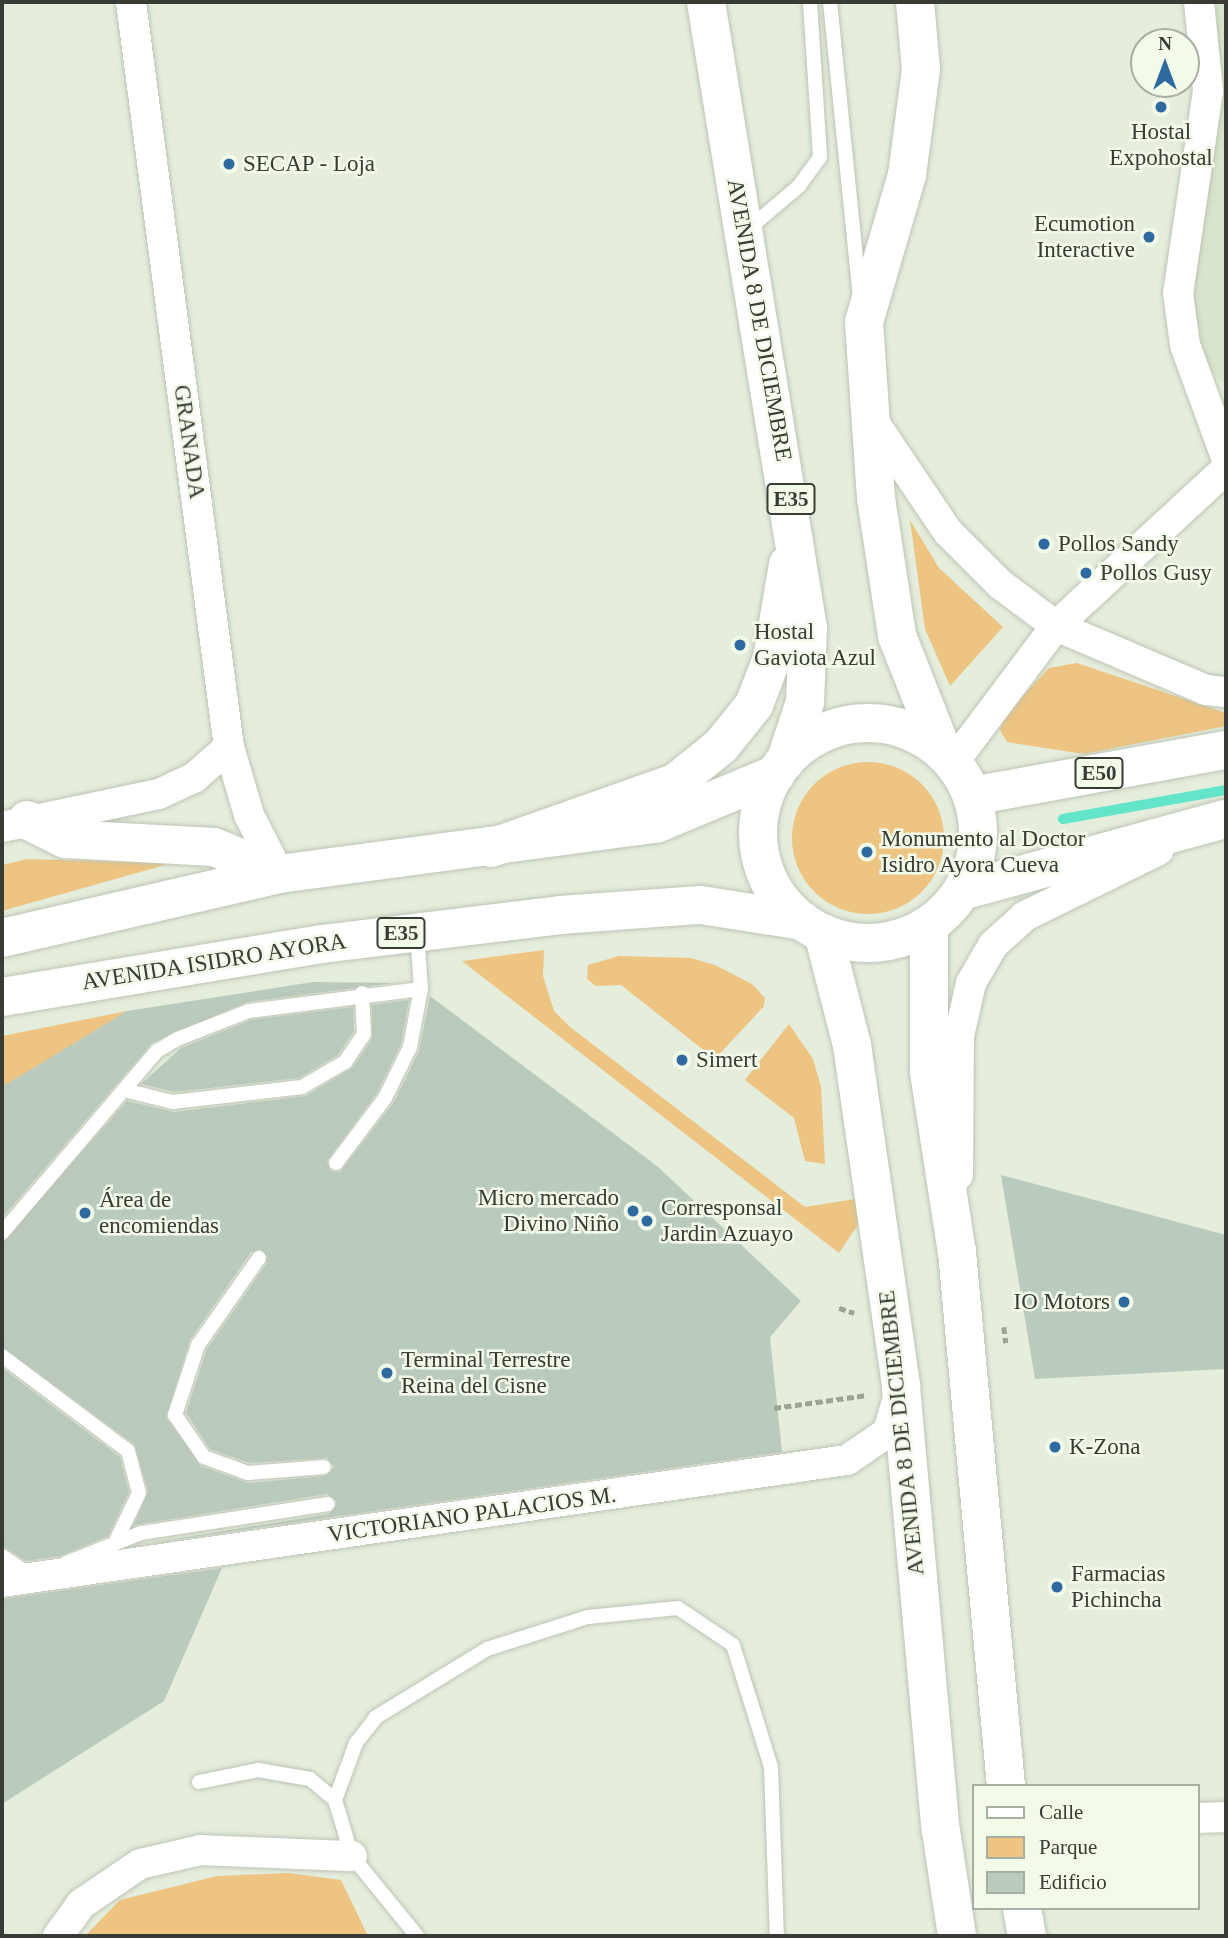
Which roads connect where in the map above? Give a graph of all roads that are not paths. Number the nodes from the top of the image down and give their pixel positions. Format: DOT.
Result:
graph roads {
  1 [pos="131,2"];
  2 [pos="706,2"];
  3 [pos="810,2"];
  4 [pos="830,2"];
  5 [pos="915,2"];
  6 [pos="1199,2"];
  7 [pos="741,236"];
  8 [pos="864,322"];
  9 [pos="871,418"];
  10 [pos="1223,435"];
  11 [pos="1226,470"];
  12 [pos="795,520"];
  13 [pos="1056,626"];
  14 [pos="1226,692"];
  15 [pos="229,747"];
  16 [pos="1226,750"];
  17 [pos="948,758"];
  18 [pos="780,768"];
  19 [pos="972,796"];
  20 [pos="1222,820"];
  21 [pos="14,823"];
  22 [pos="491,848"];
  23 [pos="279,874"];
  24 [pos="962,891"];
  25 [pos="929,925"];
  26 [pos="813,927"];
  27 [pos="417,931"];
  28 [pos="2,938"];
  29 [pos="421,989"];
  30 [pos="362,993"];
  31 [pos="2,997"];
  32 [pos="124,1090"];
  33 [pos="336,1163"];
  34 [pos="2,1233"];
  35 [pos="957,1252"];
  36 [pos="259,1258"];
  37 [pos="2,1356"];
  38 [pos="887,1391"];
  39 [pos="324,1467"];
  40 [pos="328,1504"];
  41 [pos="115,1543"];
  42 [pos="2,1556"];
  43 [pos="35,1578"];
  44 [pos="2,1582"];
  45 [pos="199,1782"];
  46 [pos="1006,1784"];
  47 [pos="335,1800"];
  48 [pos="1226,1817"];
  49 [pos="1200,1818"];
  50 [pos="352,1856"];
  51 [pos="1022,1910"];
  52 [pos="58,1936"];
  53 [pos="418,1936"];
  54 [pos="777,1936"];
  55 [pos="957,1936"];
  56 [pos="1027,1936"];
  1 -- 15 [label="street, GRANADA"];
  2 -- 7 [label="main road, AVENIDA 8 DE DICIEMBRE / E35"];
  3 -- 7 [label="lane"];
  4 -- 8 [label="lane"];
  5 -- 8 [label="main road, E35"];
  6 -- 10 [label="street"];
  7 -- 12 [label="main road, AVENIDA 8 DE DICIEMBRE / E35"];
  8 -- 9 [label="main road, E35"];
  9 -- 13 [label="street"];
  9 -- 17 [label="main road, E35"];
  11 -- 13 [label="street"];
  12 -- 18 [label="main road, AVENIDA 8 DE DICIEMBRE / E35"];
  12 -- 22 [label="main road"];
  13 -- 14 [label="street"];
  13 -- 17 [label="street"];
  15 -- 21 [label="street"];
  15 -- 23 [label="street, GRANADA"];
  16 -- 19 [label="main road, E50"];
  17 -- 18 [label="main road, E35"];
  17 -- 19 [label="main road, E35"];
  18 -- 22 [label="main road, E35"];
  18 -- 26 [label="main road, E35"];
  19 -- 24 [label="main road, E35"];
  20 -- 24 [label="main road"];
  20 -- 35 [label="street"];
  21 -- 23 [label="main road"];
  22 -- 23 [label="main road, E35"];
  23 -- 28 [label="main road, E35"];
  24 -- 25 [label="main road, E35"];
  25 -- 26 [label="main road, E35"];
  25 -- 35 [label="main road"];
  26 -- 27 [label="main road, AVENIDA ISIDRO AYORA / E35"];
  26 -- 38 [label="main road, AVENIDA 8 DE DICIEMBRE"];
  27 -- 29 [label="lane"];
  27 -- 31 [label="main road, AVENIDA ISIDRO AYORA / E35"];
  29 -- 30 [label="lane"];
  29 -- 33 [label="lane"];
  30 -- 32 [label="lane"];
  30 -- 32 [label="lane"];
  32 -- 34 [label="lane"];
  35 -- 46 [label="main road"];
  36 -- 39 [label="lane"];
  37 -- 41 [label="lane"];
  38 -- 43 [label="street, VICTORIANO PALACIOS M."];
  38 -- 55 [label="main road, AVENIDA 8 DE DICIEMBRE"];
  40 -- 41 [label="lane"];
  41 -- 43 [label="lane"];
  42 -- 43 [label="lane"];
  43 -- 44 [label="street, VICTORIANO PALACIOS M."];
  45 -- 47 [label="lane"];
  47 -- 50 [label="lane"];
  47 -- 54 [label="lane"];
  48 -- 49 [label="street"];
  50 -- 52 [label="street"];
  50 -- 53 [label="lane"];
  51 -- 56 [label="main road"];
}
